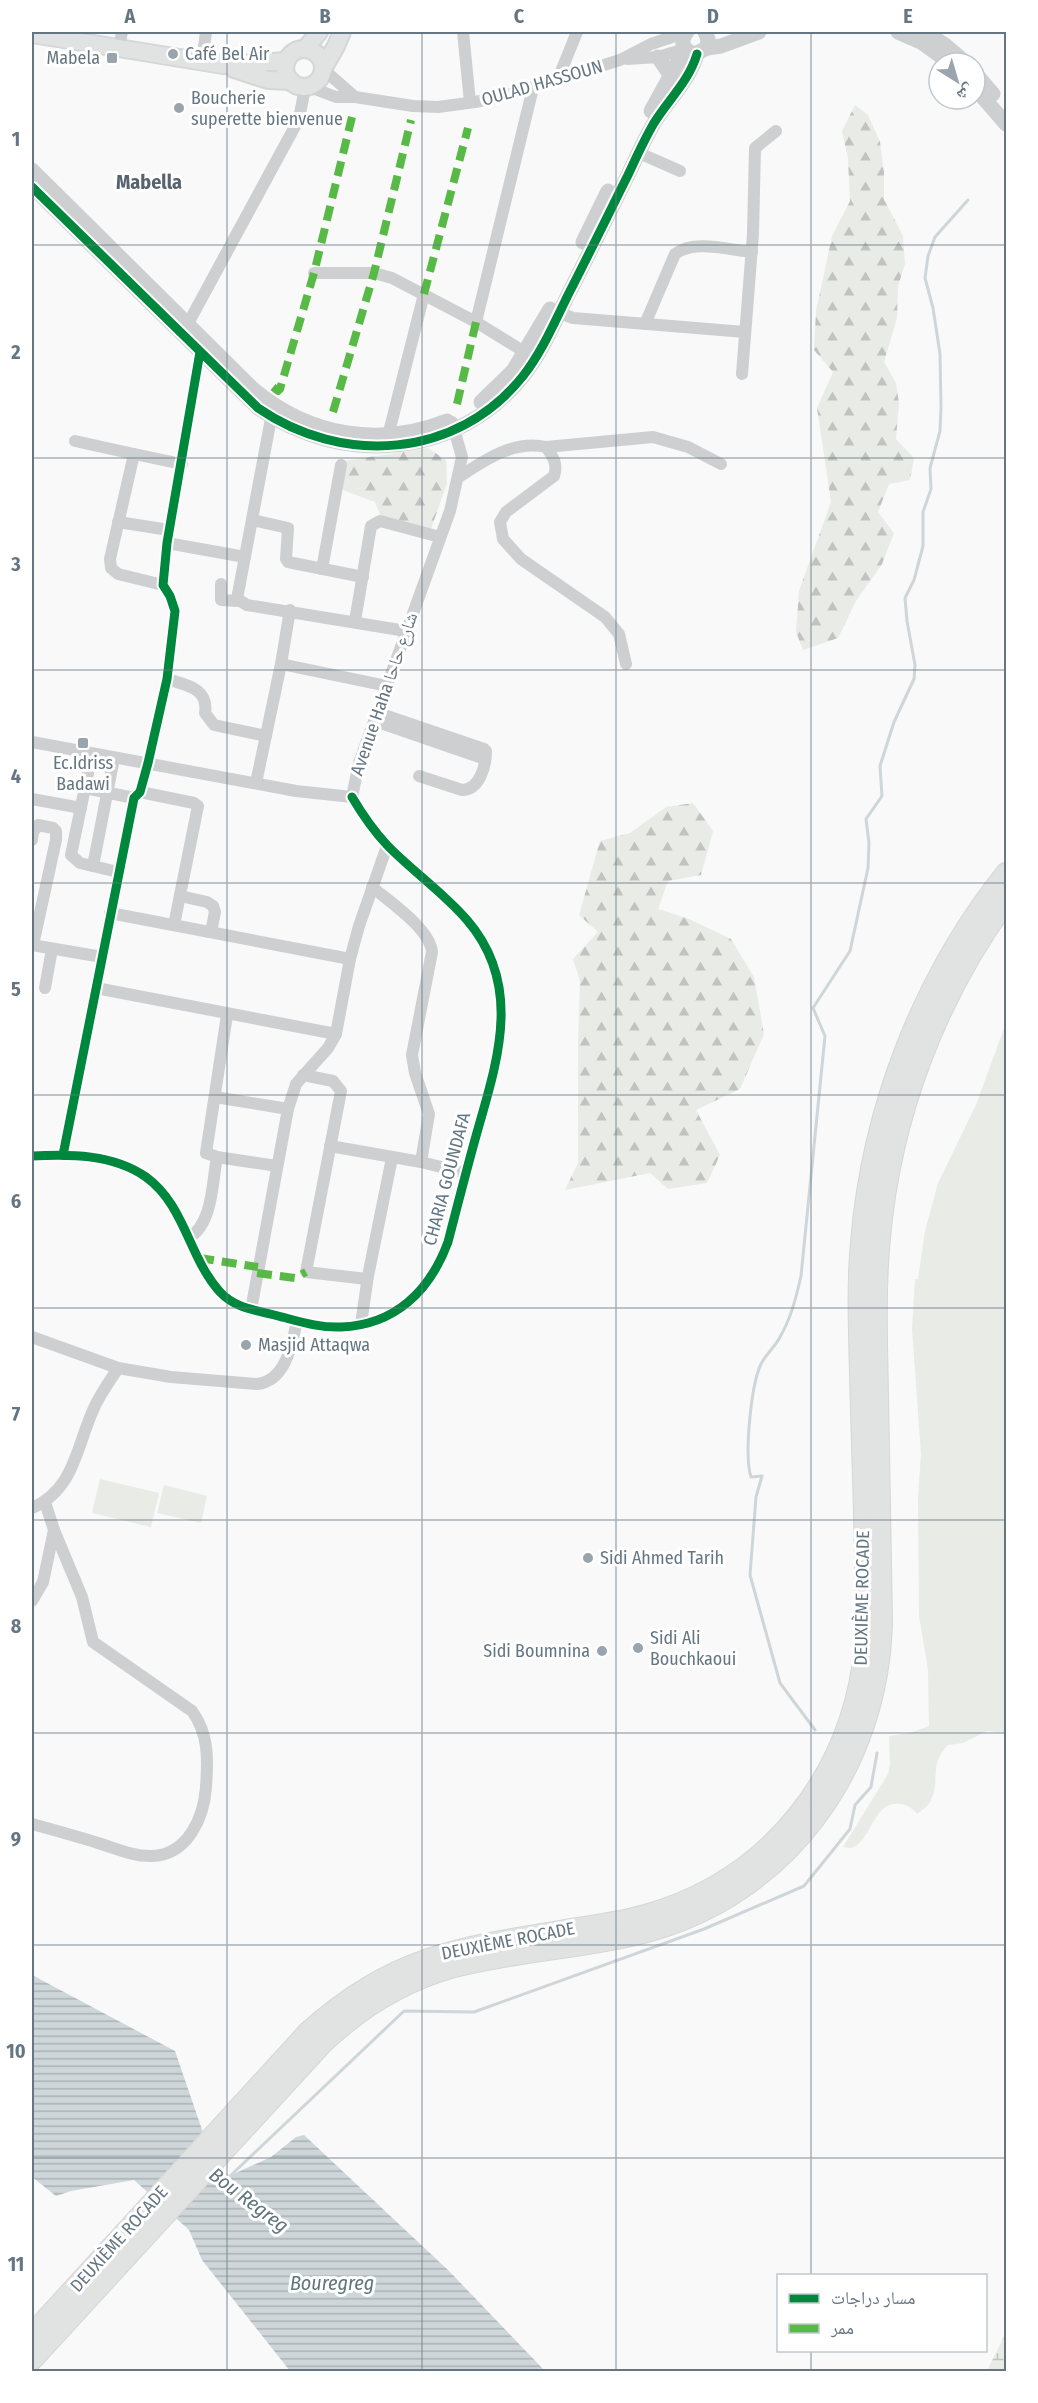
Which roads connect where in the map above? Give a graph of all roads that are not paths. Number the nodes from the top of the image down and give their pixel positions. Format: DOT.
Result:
graph roads {
  1 [pos="206,32"];
  2 [pos="319,32"];
  3 [pos="342,32"];
  4 [pos="463,32"];
  5 [pos="577,32"];
  6 [pos="687,32"];
  7 [pos="705,32"];
  8 [pos="759,32"];
  9 [pos="898,32"];
  10 [pos="924,32"];
  11 [pos="32,34"];
  12 [pos="121,40"];
  13 [pos="306,50"];
  14 [pos="696,50"];
  15 [pos="934,51"];
  16 [pos="952,51"];
  17 [pos="658,57"];
  18 [pos="620,60"];
  19 [pos="287,61"];
  20 [pos="202,62"];
  21 [pos="223,65"];
  22 [pos="323,69"];
  23 [pos="671,76"];
  24 [pos="558,79"];
  25 [pos="301,85"];
  26 [pos="987,87"];
  27 [pos="533,88"];
  28 [pos="355,97"];
  29 [pos="470,102"];
  30 [pos="987,102"];
  31 [pos="1006,110"];
  32 [pos="1006,124"];
  33 [pos="776,131"];
  34 [pos="639,153"];
  35 [pos="32,170"];
  36 [pos="680,171"];
  37 [pos="32,187"];
  38 [pos="598,223"];
  39 [pos="752,252"];
  40 [pos="314,273"];
  41 [pos="424,294"];
  42 [pos="555,312"];
  43 [pos="476,322"];
  44 [pos="645,324"];
  45 [pos="185,330"];
  46 [pos="746,332"];
  47 [pos="200,352"];
  48 [pos="530,356"];
  49 [pos="742,375"];
  50 [pos="272,411"];
  51 [pos="453,424"];
  52 [pos="388,436"];
  53 [pos="75,441"];
  54 [pos="546,447"];
  55 [pos="134,454"];
  56 [pos="182,464"];
  57 [pos="721,464"];
  58 [pos="341,465"];
  59 [pos="459,477"];
  60 [pos="252,520"];
  61 [pos="118,522"];
  62 [pos="168,537"];
  63 [pos="440,537"];
  64 [pos="245,557"];
  65 [pos="322,569"];
  66 [pos="363,577"];
  67 [pos="221,584"];
  68 [pos="163,585"];
  69 [pos="238,601"];
  70 [pos="290,610"];
  71 [pos="355,621"];
  72 [pos="406,632"];
  73 [pos="281,664"];
  74 [pos="626,664"];
  75 [pos="167,680"];
  76 [pos="387,686"];
  77 [pos="376,717"];
  78 [pos="266,736"];
  79 [pos="32,742"];
  80 [pos="92,754"];
  81 [pos="114,758"];
  82 [pos="148,764"];
  83 [pos="419,776"];
  84 [pos="256,783"];
  85 [pos="85,788"];
  86 [pos="108,792"];
  87 [pos="137,795"];
  88 [pos="352,797"];
  89 [pos="32,799"];
  90 [pos="81,808"];
  91 [pos="32,840"];
  92 [pos="387,846"];
  93 [pos="93,866"];
  94 [pos="118,872"];
  95 [pos="1006,873"];
  96 [pos="372,887"];
  97 [pos="180,896"];
  98 [pos="1006,902"];
  99 [pos="110,914"];
  100 [pos="174,925"];
  101 [pos="211,932"];
  102 [pos="32,945"];
  103 [pos="52,949"];
  104 [pos="102,957"];
  105 [pos="350,959"];
  106 [pos="45,988"];
  107 [pos="96,988"];
  108 [pos="227,1015"];
  109 [pos="336,1034"];
  110 [pos="303,1075"];
  111 [pos="215,1097"];
  112 [pos="288,1109"];
  113 [pos="330,1146"];
  114 [pos="63,1155"];
  115 [pos="32,1156"];
  116 [pos="217,1157"];
  117 [pos="392,1158"];
  118 [pos="421,1162"];
  119 [pos="277,1166"];
  120 [pos="465,1173"];
  121 [pos="189,1238"];
  122 [pos="367,1279"];
  123 [pos="251,1310"];
  124 [pos="297,1321"];
  125 [pos="361,1324"];
  126 [pos="32,1338"];
  127 [pos="118,1368"];
  128 [pos="45,1502"];
  129 [pos="32,1508"];
  130 [pos="54,1530"];
  131 [pos="32,1601"];
  132 [pos="32,1824"];
  133 [pos="315,2038"];
  134 [pos="97,2275"];
  135 [pos="32,2334"];
  136 [pos="32,2360"];
  1 -- 20 [label="street"];
  2 -- 13 [label="main road"];
  3 -- 22 [label="main road"];
  4 -- 29 [label="street"];
  5 -- 24 [label="street"];
  6 -- 14 [label="street"];
  6 -- 18 [label="street, OULAD HASSOUN"];
  7 -- 14 [label="street"];
  8 -- 14 [label="street"];
  9 -- 15 [label="street"];
  10 -- 16 [label="street"];
  11 -- 12 [label="main road"];
  12 -- 20 [label="main road"];
  13 -- 19 [label="main road"];
  13 -- 22 [label="main road"];
  14 -- 17 [label="street, OULAD HASSOUN"];
  14 -- 23 [label="street"];
  14 -- 34 [label="street"];
  17 -- 18 [label="street, OULAD HASSOUN"];
  17 -- 23 [label="street"];
  18 -- 24 [label="street, OULAD HASSOUN"];
  19 -- 21 [label="main road"];
  19 -- 25 [label="main road"];
  20 -- 21 [label="main road"];
  21 -- 25 [label="main road"];
  22 -- 25 [label="main road"];
  22 -- 28 [label="street"];
  23 -- 38 [label="street"];
  24 -- 27 [label="street, OULAD HASSOUN"];
  25 -- 28 [label="street, OULAD HASSOUN"];
  25 -- 45 [label="street"];
  26 -- 31 [label="street"];
  27 -- 29 [label="street, OULAD HASSOUN"];
  27 -- 43 [label="street"];
  28 -- 29 [label="street, OULAD HASSOUN"];
  30 -- 32 [label="street"];
  33 -- 39 [label="street"];
  34 -- 36 [label="street"];
  34 -- 38 [label="street"];
  35 -- 45 [label="street"];
  37 -- 45 [label="street"];
  38 -- 42 [label="street"];
  39 -- 44 [label="street"];
  39 -- 46 [label="street"];
  40 -- 41 [label="street"];
  41 -- 43 [label="street"];
  41 -- 52 [label="street"];
  42 -- 44 [label="street"];
  42 -- 48 [label="street"];
  43 -- 48 [label="street"];
  44 -- 46 [label="street"];
  45 -- 47 [label="street"];
  45 -- 50 [label="street"];
  46 -- 49 [label="street"];
  47 -- 50 [label="street"];
  47 -- 56 [label="street"];
  48 -- 51 [label="street"];
  50 -- 51 [label="street"];
  50 -- 52 [label="street"];
  50 -- 60 [label="street"];
  51 -- 52 [label="street"];
  51 -- 59 [label="street, Avenue Haha شارع حاحا"];
  53 -- 55 [label="street"];
  54 -- 57 [label="street"];
  54 -- 59 [label="street"];
  54 -- 74 [label="street"];
  55 -- 56 [label="street"];
  55 -- 61 [label="street"];
  56 -- 62 [label="street"];
  58 -- 65 [label="street"];
  59 -- 63 [label="street, Avenue Haha شارع حاحا"];
  60 -- 64 [label="street"];
  60 -- 65 [label="street"];
  61 -- 62 [label="street"];
  61 -- 68 [label="street"];
  62 -- 64 [label="street"];
  62 -- 68 [label="street"];
  63 -- 66 [label="street"];
  63 -- 72 [label="street, Avenue Haha شارع حاحا"];
  64 -- 69 [label="street"];
  65 -- 66 [label="street"];
  66 -- 71 [label="street"];
  67 -- 69 [label="street"];
  68 -- 75 [label="street"];
  69 -- 70 [label="street"];
  70 -- 71 [label="street"];
  70 -- 73 [label="street"];
  71 -- 72 [label="street"];
  72 -- 76 [label="street, Avenue Haha شارع حاحا"];
  73 -- 76 [label="street"];
  73 -- 78 [label="street"];
  75 -- 78 [label="street"];
  75 -- 82 [label="street"];
  76 -- 77 [label="street, Avenue Haha شارع حاحا"];
  77 -- 83 [label="street"];
  77 -- 88 [label="street, Avenue Haha شارع حاحا"];
  78 -- 84 [label="street"];
  79 -- 80 [label="street, Avenue Haha شارع حاحا"];
  80 -- 81 [label="street, Avenue Haha شارع حاحا"];
  80 -- 85 [label="street"];
  81 -- 82 [label="street, Avenue Haha شارع حاحا"];
  81 -- 86 [label="street"];
  82 -- 84 [label="street, Avenue Haha شارع حاحا"];
  82 -- 87 [label="street"];
  84 -- 88 [label="street, Avenue Haha شارع حاحا"];
  85 -- 86 [label="street"];
  85 -- 90 [label="street"];
  86 -- 87 [label="street"];
  86 -- 93 [label="street"];
  87 -- 94 [label="street"];
  87 -- 97 [label="street"];
  88 -- 92 [label="street, CHARIA GOUNDAFA"];
  89 -- 90 [label="street"];
  90 -- 93 [label="street"];
  91 -- 102 [label="street"];
  92 -- 96 [label="street"];
  92 -- 120 [label="street, CHARIA GOUNDAFA"];
  93 -- 94 [label="street"];
  94 -- 99 [label="street"];
  95 -- 133 [label="highway, DEUXIÈME ROCADE"];
  96 -- 105 [label="street"];
  96 -- 118 [label="street"];
  97 -- 100 [label="street"];
  97 -- 101 [label="street"];
  98 -- 133 [label="highway, DEUXIÈME ROCADE"];
  99 -- 100 [label="street"];
  99 -- 104 [label="street"];
  100 -- 101 [label="street"];
  101 -- 105 [label="street"];
  102 -- 103 [label="street"];
  103 -- 104 [label="street"];
  103 -- 106 [label="street"];
  104 -- 107 [label="street"];
  105 -- 109 [label="street"];
  107 -- 108 [label="street"];
  107 -- 114 [label="street"];
  108 -- 109 [label="street"];
  108 -- 111 [label="street"];
  109 -- 110 [label="street"];
  110 -- 112 [label="street"];
  110 -- 113 [label="street"];
  111 -- 112 [label="street"];
  111 -- 116 [label="street"];
  112 -- 119 [label="street"];
  113 -- 117 [label="street"];
  113 -- 122 [label="street"];
  114 -- 115 [label="street, CHARIA GOUNDAFA"];
  114 -- 121 [label="street, CHARIA GOUNDAFA"];
  116 -- 119 [label="street"];
  116 -- 121 [label="street"];
  117 -- 118 [label="street"];
  117 -- 122 [label="street"];
  118 -- 120 [label="street"];
  119 -- 123 [label="street"];
  120 -- 125 [label="street, CHARIA GOUNDAFA"];
  121 -- 123 [label="street, CHARIA GOUNDAFA"];
  122 -- 125 [label="street"];
  123 -- 124 [label="street, CHARIA GOUNDAFA"];
  124 -- 125 [label="street, CHARIA GOUNDAFA"];
  124 -- 127 [label="street"];
  126 -- 127 [label="street"];
  127 -- 128 [label="street"];
  128 -- 129 [label="street"];
  128 -- 130 [label="street"];
  130 -- 131 [label="street"];
  130 -- 132 [label="street"];
  133 -- 134 [label="highway, DEUXIÈME ROCADE"];
  134 -- 135 [label="highway, DEUXIÈME ROCADE"];
  134 -- 136 [label="highway, DEUXIÈME ROCADE"];
}
